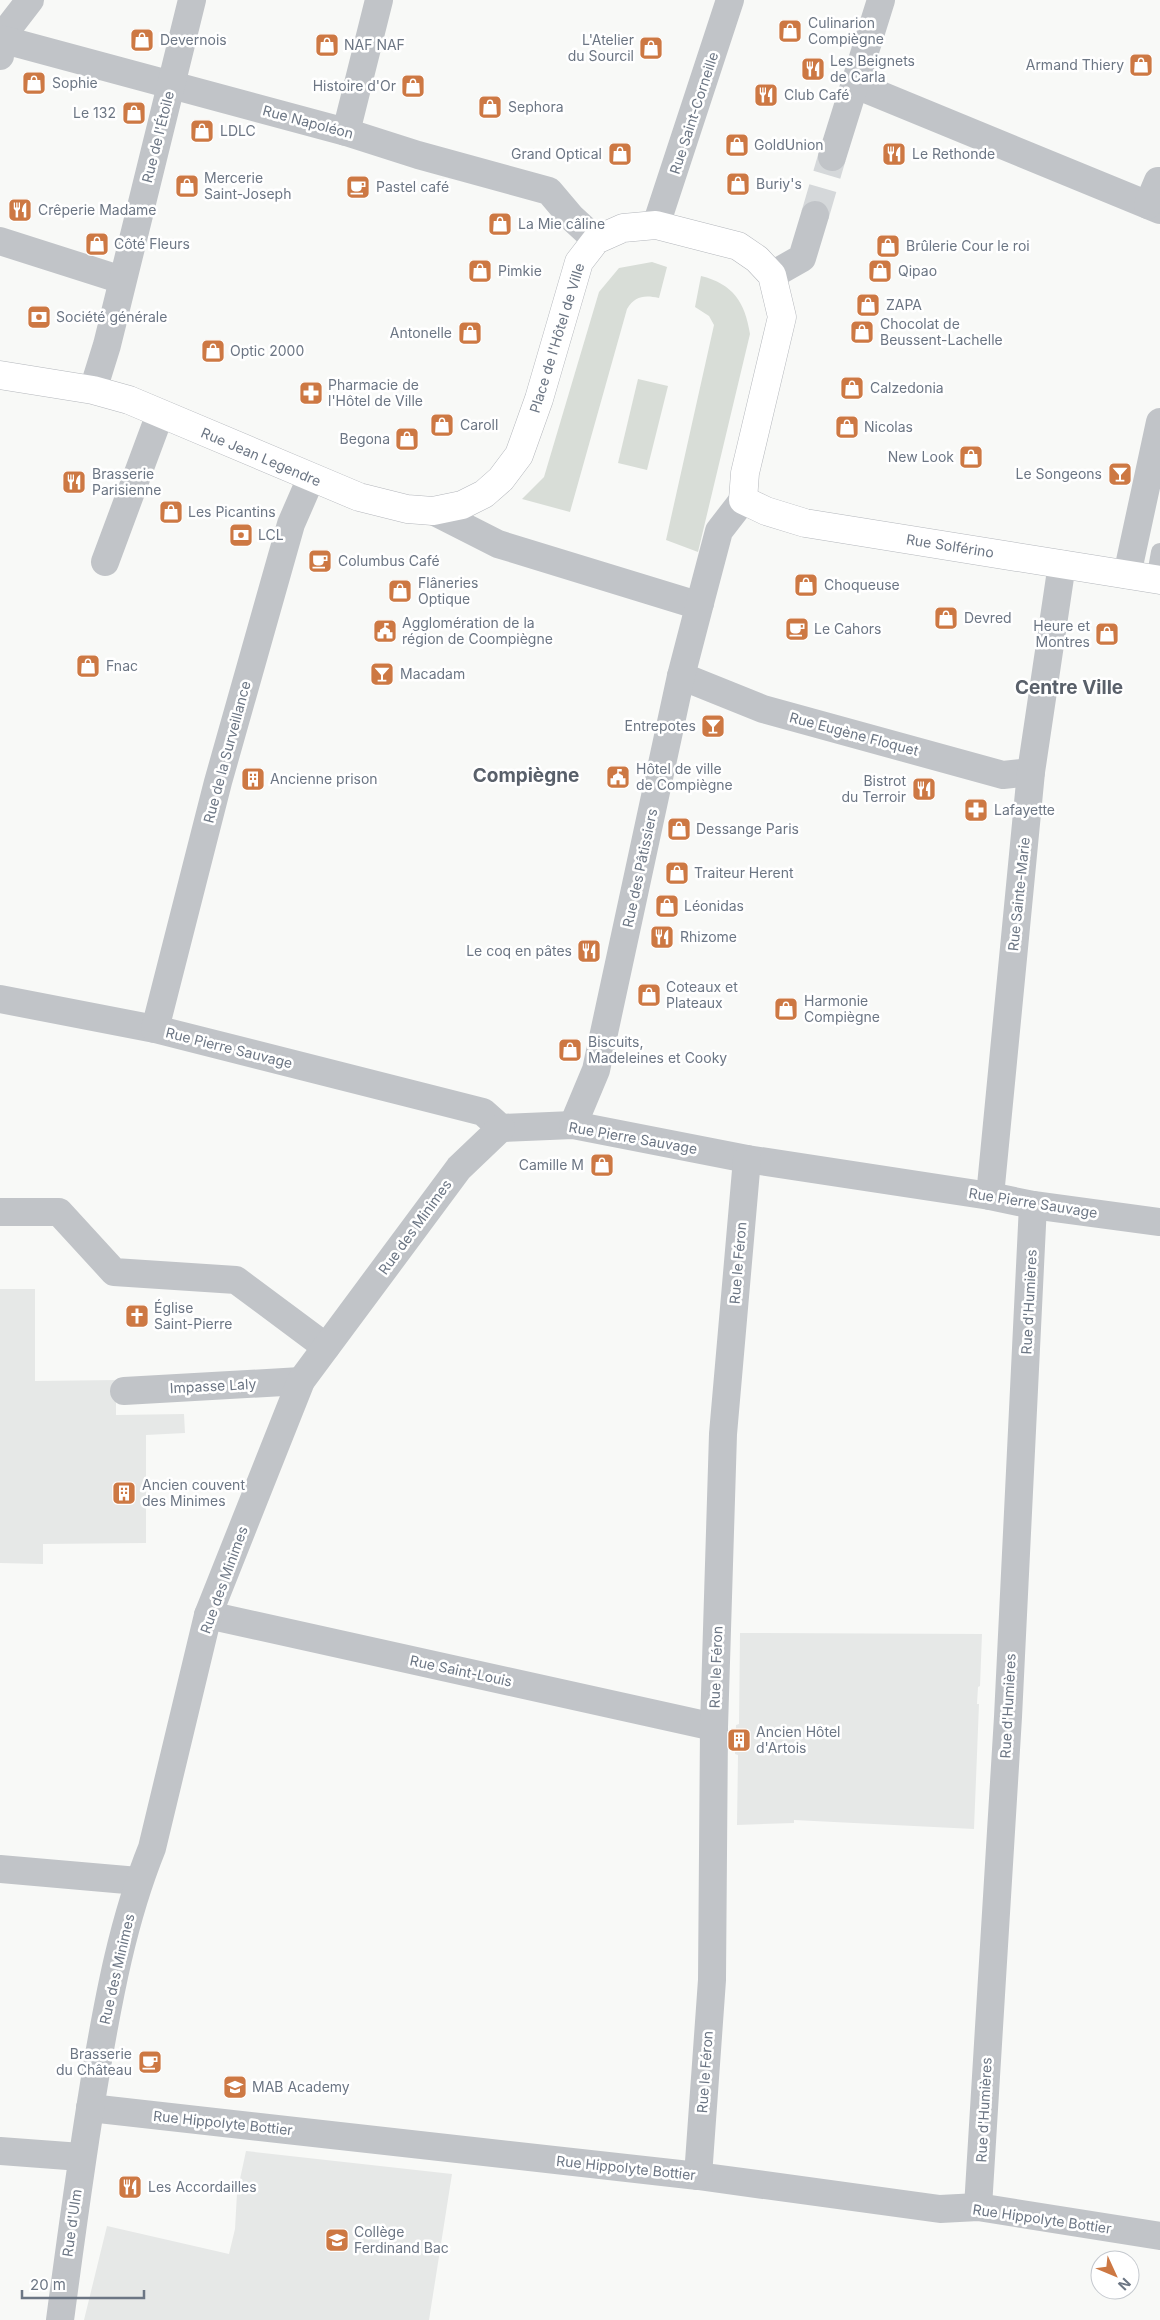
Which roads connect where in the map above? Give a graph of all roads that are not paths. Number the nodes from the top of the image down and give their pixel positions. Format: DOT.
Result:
graph roads {
  1 [pos="30,0"];
  2 [pos="192,0"];
  3 [pos="379,0"];
  4 [pos="730,0"];
  5 [pos="881,0"];
  6 [pos="0,45"];
  7 [pos="172,85"];
  8 [pos="856,85"];
  9 [pos="346,132"];
  10 [pos="832,157"];
  11 [pos="1155,198"];
  12 [pos="815,215"];
  13 [pos="656,225"];
  14 [pos="596,240"];
  15 [pos="0,241"];
  16 [pos="772,275"];
  17 [pos="122,280"];
  18 [pos="0,375"];
  19 [pos="93,390"];
  20 [pos="160,414"];
  21 [pos="1160,422"];
  22 [pos="311,478"];
  23 [pos="743,500"];
  24 [pos="433,511"];
  25 [pos="1160,552"];
  26 [pos="105,562"];
  27 [pos="1062,564"];
  28 [pos="1128,575"];
  29 [pos="1157,580"];
  30 [pos="700,603"];
  31 [pos="681,676"];
  32 [pos="1032,772"];
  33 [pos="0,999"];
  34 [pos="155,1029"];
  35 [pos="573,1125"];
  36 [pos="501,1128"];
  37 [pos="747,1159"];
  38 [pos="990,1196"];
  39 [pos="1034,1205"];
  40 [pos="0,1212"];
  41 [pos="1160,1222"];
  42 [pos="326,1348"];
  43 [pos="301,1381"];
  44 [pos="124,1392"];
  45 [pos="208,1615"];
  46 [pos="714,1727"];
  47 [pos="0,1870"];
  48 [pos="138,1881"];
  49 [pos="90,2108"];
  50 [pos="0,2151"];
  51 [pos="81,2156"];
  52 [pos="698,2176"];
  53 [pos="978,2207"];
  54 [pos="1160,2236"];
  55 [pos="60,2320"];
  1 -- 6 [label="street"];
  2 -- 7 [label="street, Rue de l'Étoile"];
  3 -- 9 [label="street"];
  4 -- 13 [label="street, Rue Saint-Corneille"];
  5 -- 8 [label="street"];
  6 -- 7 [label="street, Rue Napoléon"];
  7 -- 9 [label="street, Rue Napoléon"];
  7 -- 17 [label="street, Rue de l'Étoile"];
  8 -- 10 [label="street"];
  8 -- 11 [label="street"];
  9 -- 14 [label="street, Rue Napoléon"];
  12 -- 16 [label="street"];
  13 -- 14 [label="main road, Place de l'Hôtel de Ville"];
  13 -- 16 [label="main road, Place de l'Hôtel de Ville"];
  14 -- 24 [label="main road, Place de l'Hôtel de Ville"];
  15 -- 17 [label="street"];
  16 -- 23 [label="main road"];
  17 -- 19 [label="street, Rue de l'Étoile"];
  18 -- 19 [label="main road, Rue Jean Legendre"];
  19 -- 20 [label="main road, Rue Jean Legendre"];
  20 -- 22 [label="main road, Rue Jean Legendre"];
  20 -- 26 [label="street"];
  21 -- 28 [label="street"];
  22 -- 24 [label="main road, Rue Jean Legendre"];
  22 -- 34 [label="street, Rue de la Surveillance"];
  23 -- 27 [label="main road, Rue Solférino"];
  23 -- 30 [label="street, Rue des Pâtissiers"];
  24 -- 30 [label="street"];
  25 -- 29 [label="lane"];
  27 -- 28 [label="main road, Rue Solférino"];
  27 -- 32 [label="street, Rue Sainte-Marie"];
  28 -- 29 [label="main road, Rue Solférino"];
  30 -- 31 [label="street, Rue des Pâtissiers"];
  31 -- 32 [label="street, Rue Eugène Floquet"];
  31 -- 35 [label="street, Rue des Pâtissiers"];
  32 -- 38 [label="street, Rue Sainte-Marie"];
  33 -- 34 [label="street, Rue Pierre Sauvage"];
  34 -- 36 [label="street, Rue Pierre Sauvage"];
  35 -- 36 [label="street, Rue Pierre Sauvage"];
  35 -- 37 [label="street, Rue Pierre Sauvage"];
  36 -- 42 [label="street, Rue des Minimes"];
  37 -- 38 [label="street, Rue Pierre Sauvage"];
  37 -- 46 [label="street, Rue le Féron"];
  38 -- 39 [label="street, Rue Pierre Sauvage"];
  39 -- 41 [label="street, Rue Pierre Sauvage"];
  39 -- 53 [label="street, Rue d'Humières"];
  40 -- 42 [label="street"];
  42 -- 43 [label="street, Rue des Minimes"];
  43 -- 44 [label="street, Impasse Laly"];
  43 -- 45 [label="street, Rue des Minimes"];
  45 -- 46 [label="street, Rue Saint-Louis"];
  45 -- 48 [label="street, Rue des Minimes"];
  46 -- 52 [label="street, Rue le Féron"];
  47 -- 48 [label="street"];
  48 -- 49 [label="street, Rue des Minimes"];
  49 -- 51 [label="street, Rue des Minimes"];
  49 -- 52 [label="street, Rue Hippolyte Bottier"];
  50 -- 51 [label="street"];
  51 -- 55 [label="street, Rue d'Ulm"];
  52 -- 53 [label="street, Rue Hippolyte Bottier"];
  53 -- 54 [label="street, Rue Hippolyte Bottier"];
}
